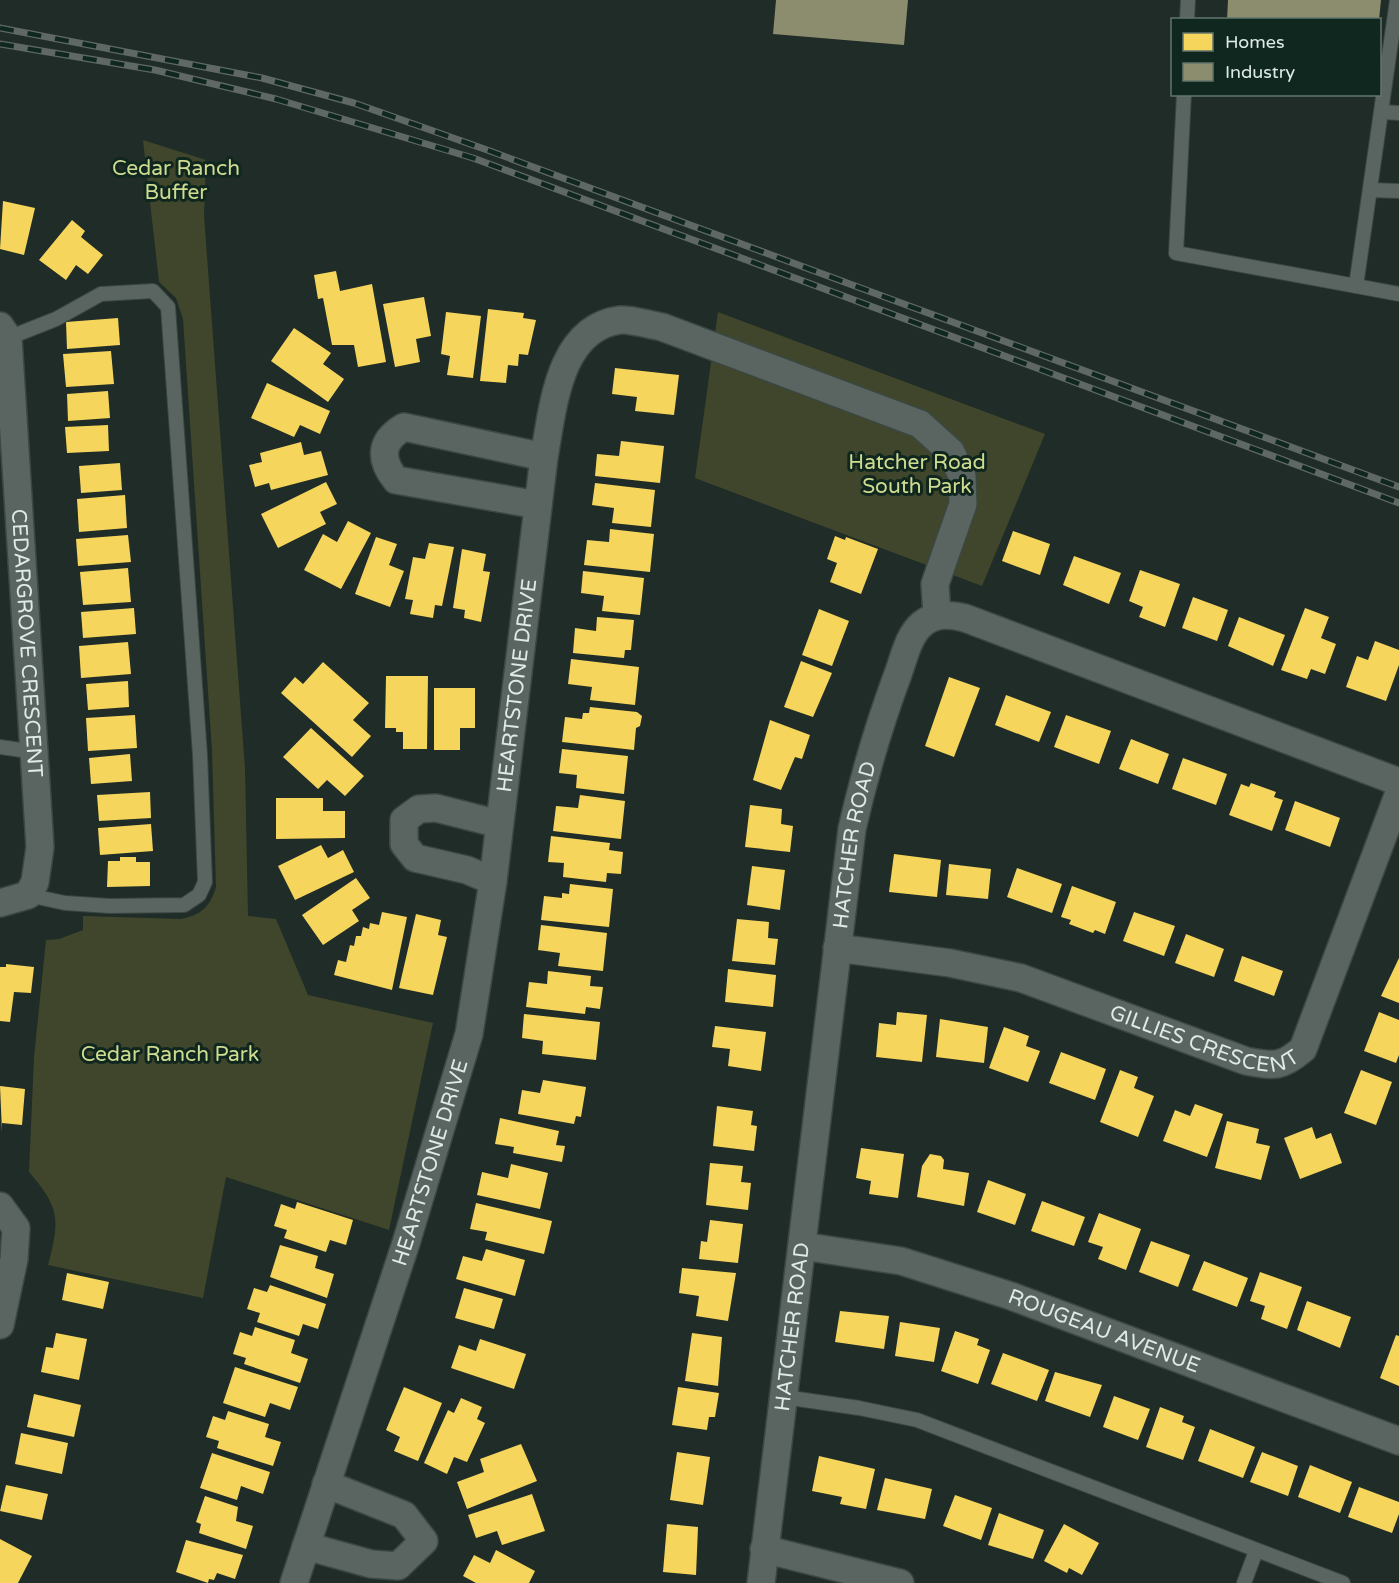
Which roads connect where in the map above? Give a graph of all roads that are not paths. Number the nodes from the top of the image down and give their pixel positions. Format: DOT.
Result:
graph roads {
  1 [pos="1188,0"];
  2 [pos="1397,0"];
  3 [pos="1187,18"];
  4 [pos="1184,96"];
  5 [pos="1383,112"];
  6 [pos="1399,113"];
  7 [pos="1370,190"];
  8 [pos="1399,191"];
  9 [pos="1356,286"];
  10 [pos="1399,294"];
  11 [pos="4,332"];
  12 [pos="544,457"];
  13 [pos="538,505"];
  14 [pos="937,616"];
  15 [pos="0,747"];
  16 [pos="35,753"];
  17 [pos="1399,782"];
  18 [pos="1399,793"];
  19 [pos="499,824"];
  20 [pos="493,881"];
  21 [pos="28,895"];
  22 [pos="0,903"];
  23 [pos="837,948"];
  24 [pos="0,1206"];
  25 [pos="802,1246"];
  26 [pos="0,1325"];
  27 [pos="784,1397"];
  28 [pos="1399,1441"];
  29 [pos="327,1484"];
  30 [pos="306,1546"];
  31 [pos="764,1549"];
  32 [pos="1256,1551"];
  33 [pos="294,1583"];
  34 [pos="761,1583"];
  35 [pos="900,1583"];
  36 [pos="1244,1583"];
  37 [pos="1343,1583"];
  1 -- 3 [label="lane"];
  2 -- 5 [label="lane"];
  4 -- 9 [label="lane"];
  5 -- 6 [label="lane"];
  5 -- 7 [label="lane"];
  7 -- 8 [label="lane"];
  7 -- 9 [label="lane"];
  9 -- 10 [label="lane"];
  11 -- 16 [label="street, CEDARGROVE CRESCENT"];
  11 -- 21 [label="lane"];
  12 -- 13 [label="street, HEARTSTONE DRIVE"];
  12 -- 13 [label="street"];
  12 -- 14 [label="street, HEARTSTONE DRIVE"];
  13 -- 19 [label="street, HEARTSTONE DRIVE"];
  14 -- 17 [label="street"];
  14 -- 23 [label="street, HATCHER ROAD"];
  15 -- 16 [label="lane"];
  16 -- 21 [label="street, CEDARGROVE CRESCENT"];
  18 -- 23 [label="street, GILLIES CRESCENT"];
  19 -- 20 [label="street, HEARTSTONE DRIVE"];
  19 -- 20 [label="street"];
  20 -- 29 [label="street, HEARTSTONE DRIVE"];
  21 -- 22 [label="street"];
  23 -- 25 [label="street, HATCHER ROAD"];
  24 -- 26 [label="street"];
  25 -- 27 [label="street, HATCHER ROAD"];
  25 -- 28 [label="street, ROUGEAU AVENUE"];
  27 -- 31 [label="street, HATCHER ROAD"];
  27 -- 32 [label="lane"];
  29 -- 30 [label="street, HEARTSTONE DRIVE"];
  29 -- 30 [label="street"];
  30 -- 33 [label="street, HEARTSTONE DRIVE"];
  31 -- 34 [label="street, HATCHER ROAD"];
  31 -- 35 [label="street"];
  32 -- 36 [label="lane"];
  32 -- 37 [label="lane"];
}
